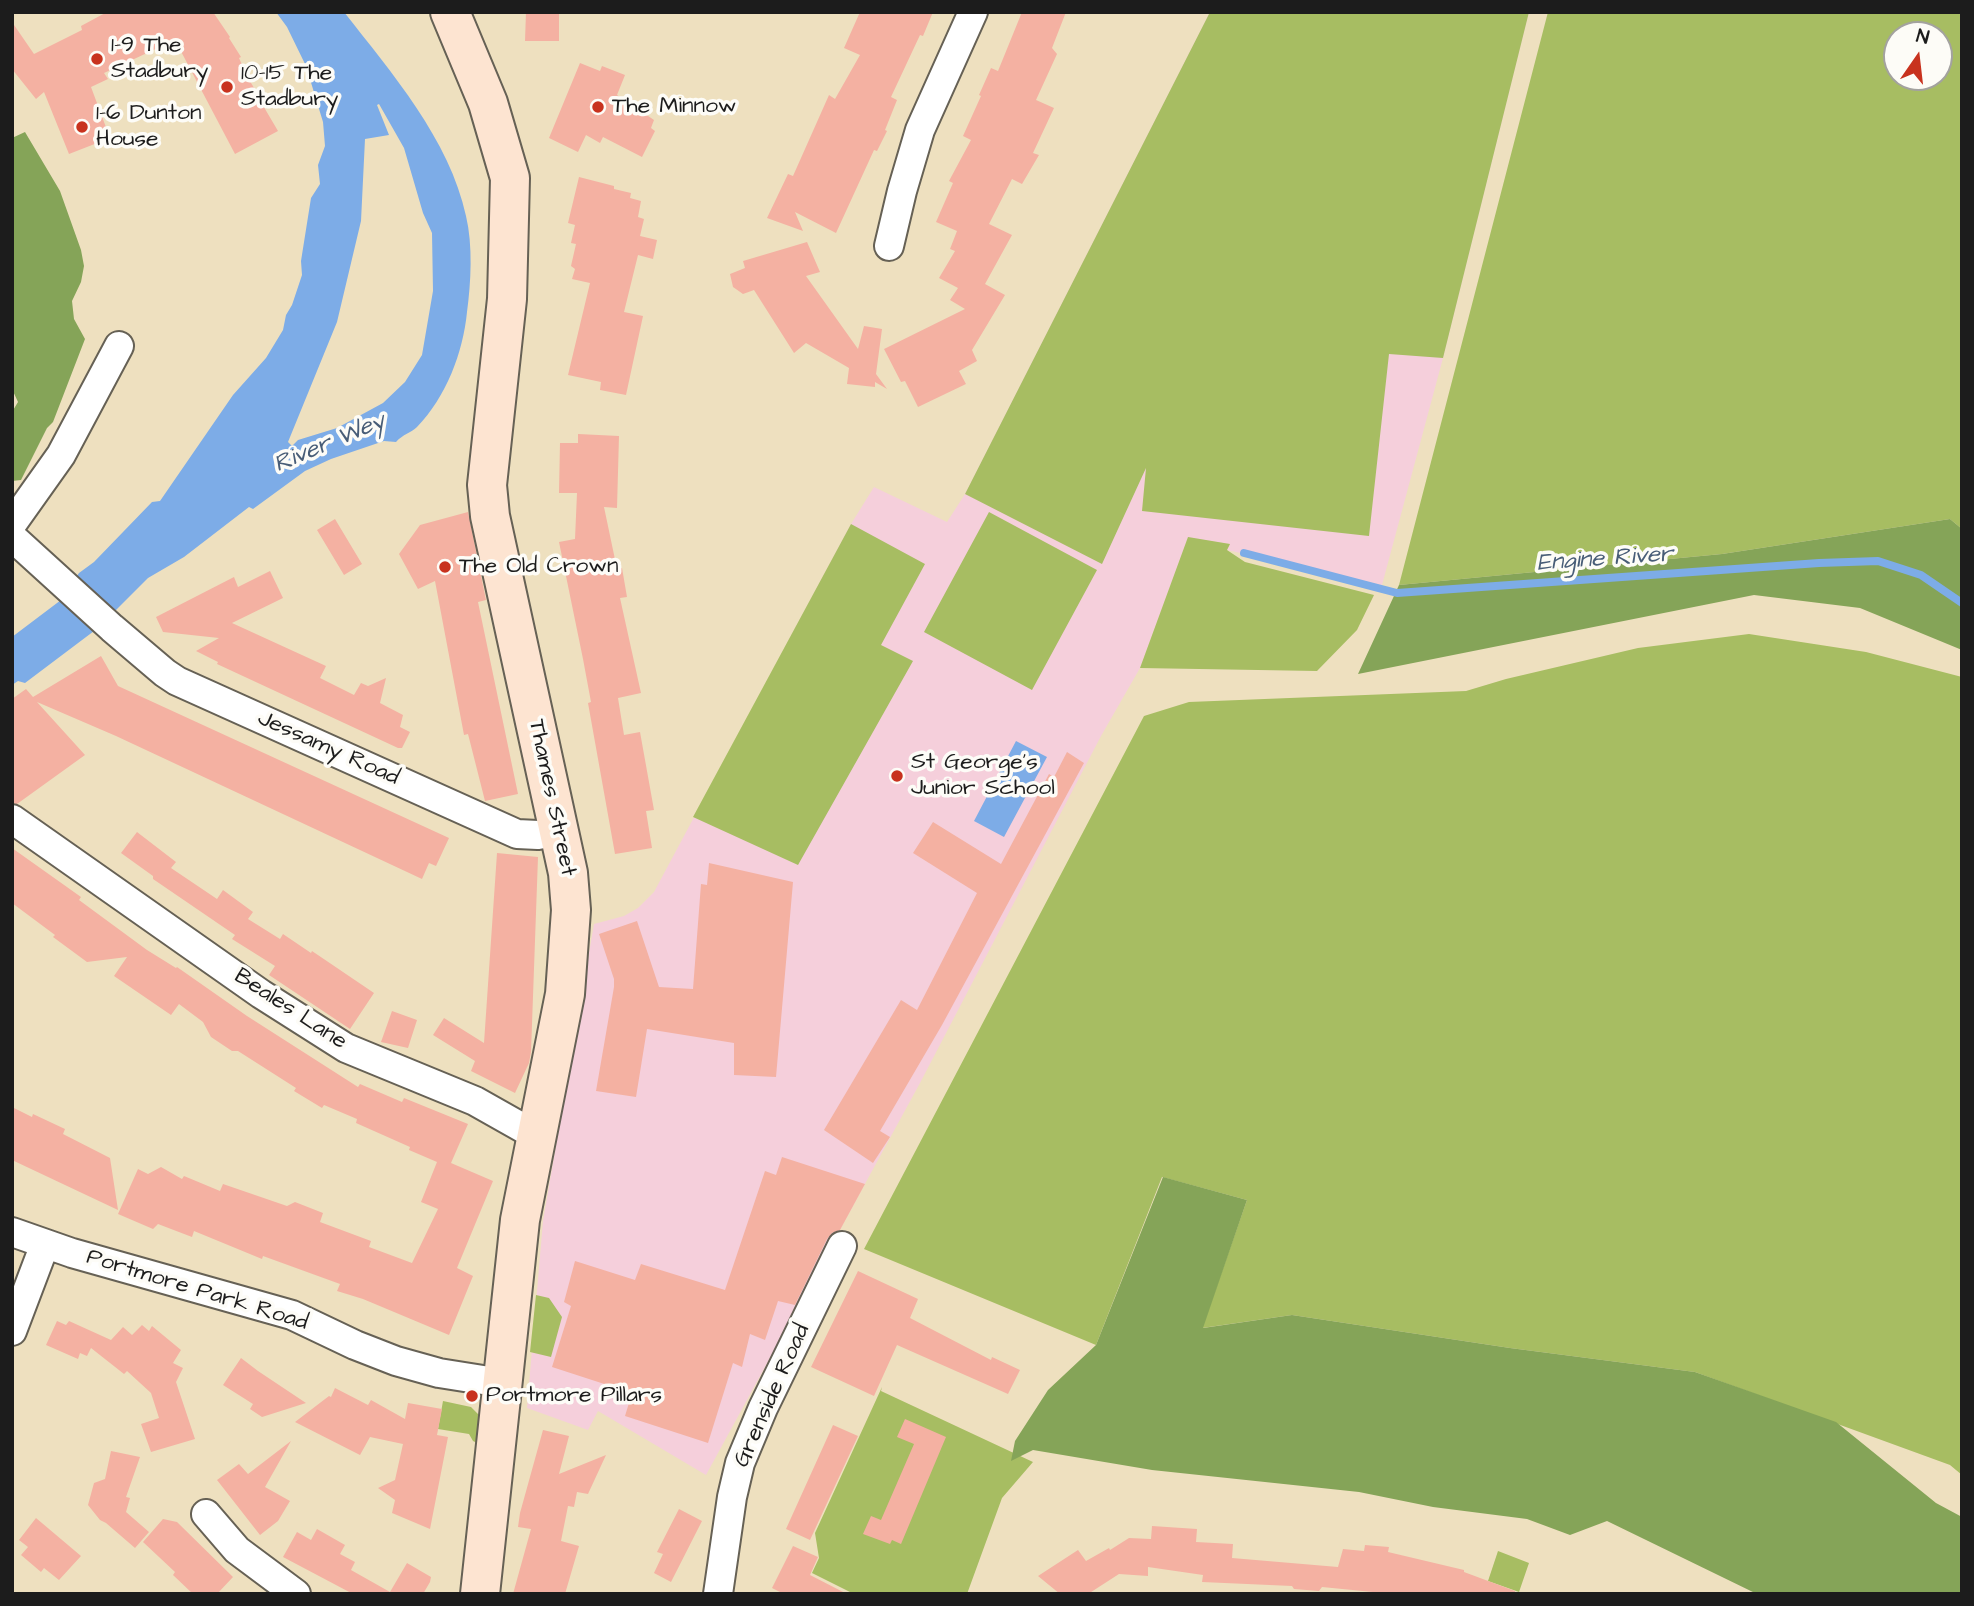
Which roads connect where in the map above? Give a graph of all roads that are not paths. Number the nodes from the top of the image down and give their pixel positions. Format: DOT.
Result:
graph roads {
  1 [pos="450,12"];
  2 [pos="972,12"];
  3 [pos="889,246"];
  4 [pos="119,346"];
  5 [pos="12,524"];
  6 [pos="12,537"];
  7 [pos="12,819"];
  8 [pos="559,831"];
  9 [pos="537,1136"];
  10 [pos="12,1232"];
  11 [pos="45,1244"];
  12 [pos="842,1246"];
  13 [pos="12,1331"];
  14 [pos="502,1383"];
  15 [pos="205,1514"];
  16 [pos="296,1594"];
  17 [pos="480,1594"];
  18 [pos="718,1594"];
  1 -- 8 [label="street, Thames Street"];
  2 -- 3 [label="street"];
  4 -- 5 [label="street"];
  6 -- 8 [label="street, Jessamy Road"];
  7 -- 9 [label="street, Beales Lane"];
  8 -- 9 [label="street, Thames Street"];
  9 -- 14 [label="street, Thames Street"];
  10 -- 11 [label="street, Portmore Park Road"];
  11 -- 13 [label="street"];
  11 -- 14 [label="street, Portmore Park Road"];
  12 -- 18 [label="street, Grenside Road"];
  14 -- 17 [label="street, Thames Street"];
  15 -- 16 [label="street"];
}
